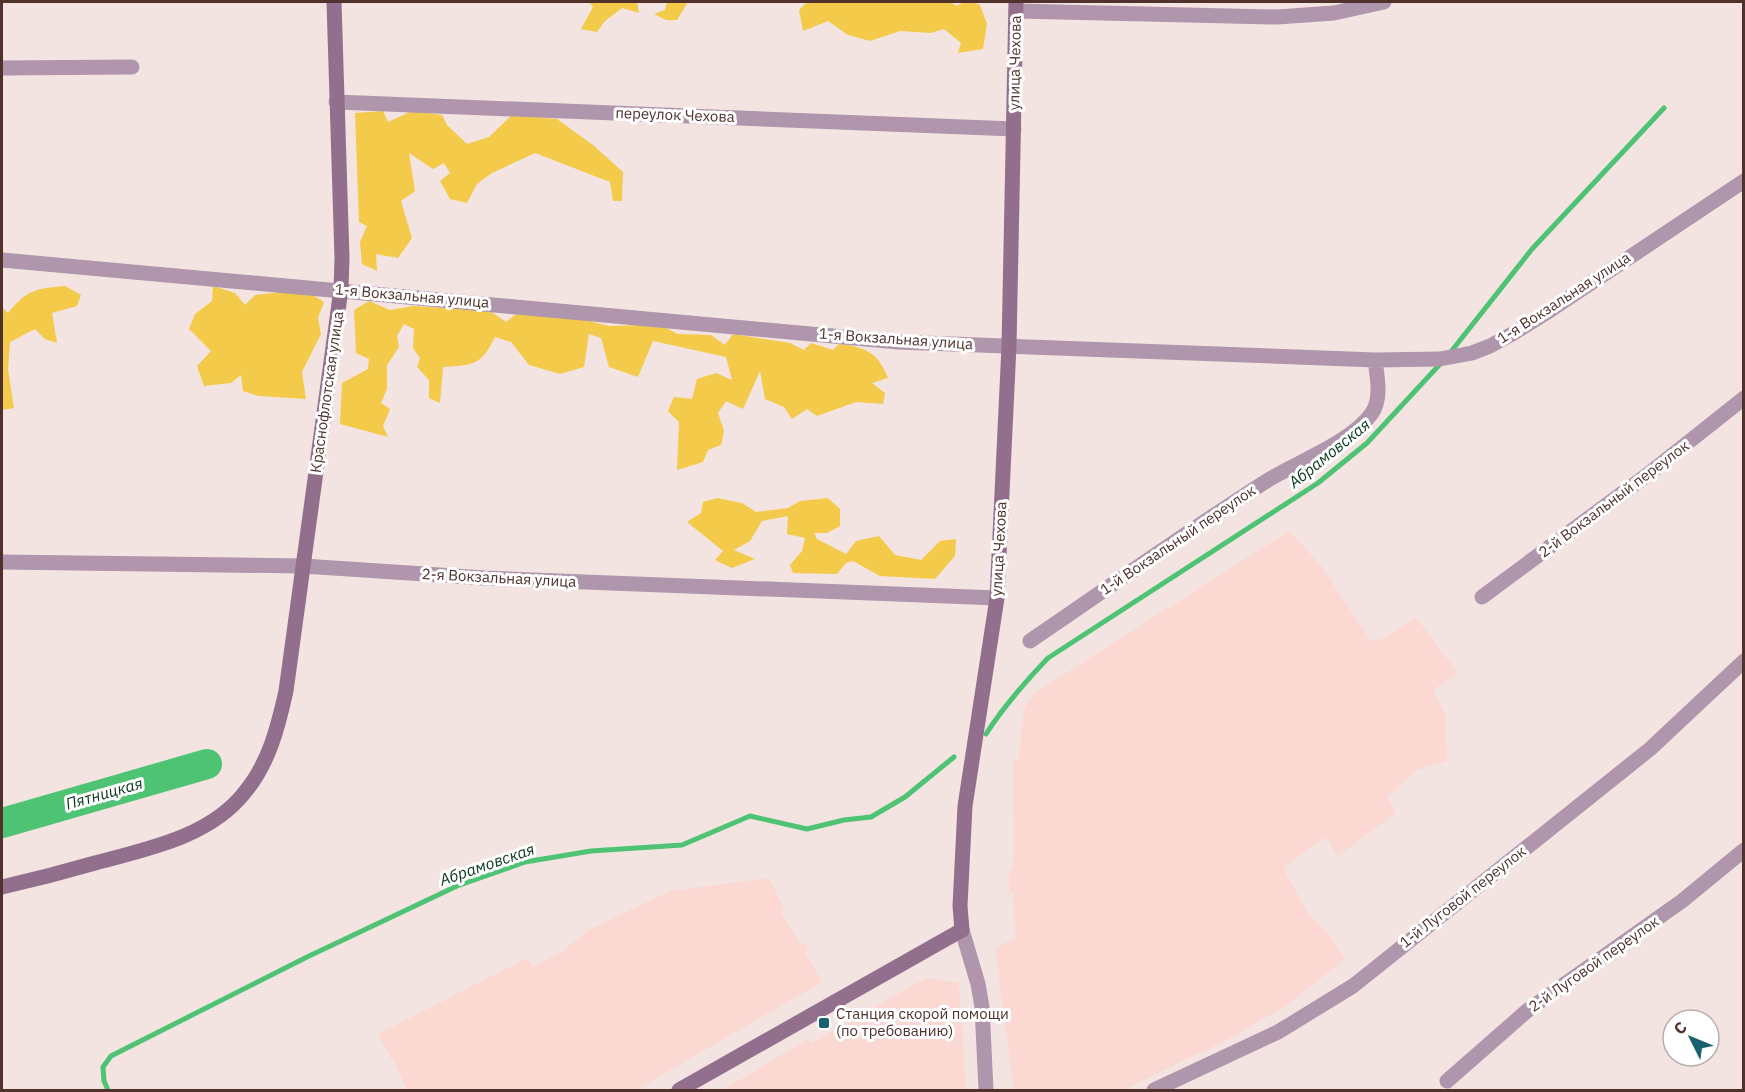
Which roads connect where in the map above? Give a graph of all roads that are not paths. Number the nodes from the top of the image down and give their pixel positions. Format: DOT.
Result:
graph roads {
  1 [pos="334,2"];
  2 [pos="1384,2"];
  3 [pos="1016,6"];
  4 [pos="132,67"];
  5 [pos="2,68"];
  6 [pos="336,102"];
  7 [pos="1014,129"];
  8 [pos="1743,182"];
  9 [pos="2,260"];
  10 [pos="341,289"];
  11 [pos="1009,346"];
  12 [pos="1375,360"];
  13 [pos="1743,398"];
  14 [pos="2,562"];
  15 [pos="303,566"];
  16 [pos="1482,597"];
  17 [pos="997,598"];
  18 [pos="1030,641"];
  19 [pos="1743,661"];
  20 [pos="1743,850"];
  21 [pos="2,887"];
  22 [pos="962,930"];
  23 [pos="1447,1081"];
  24 [pos="679,1090"];
  25 [pos="986,1090"];
  26 [pos="1154,1090"];
  1 -- 6 [label="street, Краснофлотская улица"];
  2 -- 3 [label="street"];
  3 -- 7 [label="street, улица Чехова"];
  4 -- 5 [label="street"];
  6 -- 7 [label="street, переулок Чехова"];
  6 -- 10 [label="street, Краснофлотская улица"];
  7 -- 11 [label="street, улица Чехова"];
  8 -- 12 [label="street, 1-я Вокзальная улица"];
  9 -- 10 [label="street, 1-я Вокзальная улица"];
  10 -- 11 [label="street, 1-я Вокзальная улица"];
  10 -- 15 [label="street, Краснофлотская улица"];
  11 -- 12 [label="street, 1-я Вокзальная улица"];
  11 -- 17 [label="street, улица Чехова"];
  12 -- 18 [label="street, 1-й Вокзальный переулок"];
  13 -- 16 [label="street, 2-й Вокзальный переулок"];
  14 -- 15 [label="street, 2-я Вокзальная улица"];
  15 -- 17 [label="street, 2-я Вокзальная улица"];
  15 -- 21 [label="street, Краснофлотская улица"];
  17 -- 22 [label="street, улица Чехова"];
  19 -- 26 [label="street, 1-й Луговой переулок"];
  20 -- 23 [label="street, 2-й Луговой переулок"];
  22 -- 24 [label="street"];
  22 -- 25 [label="street, улица Чехова"];
}
